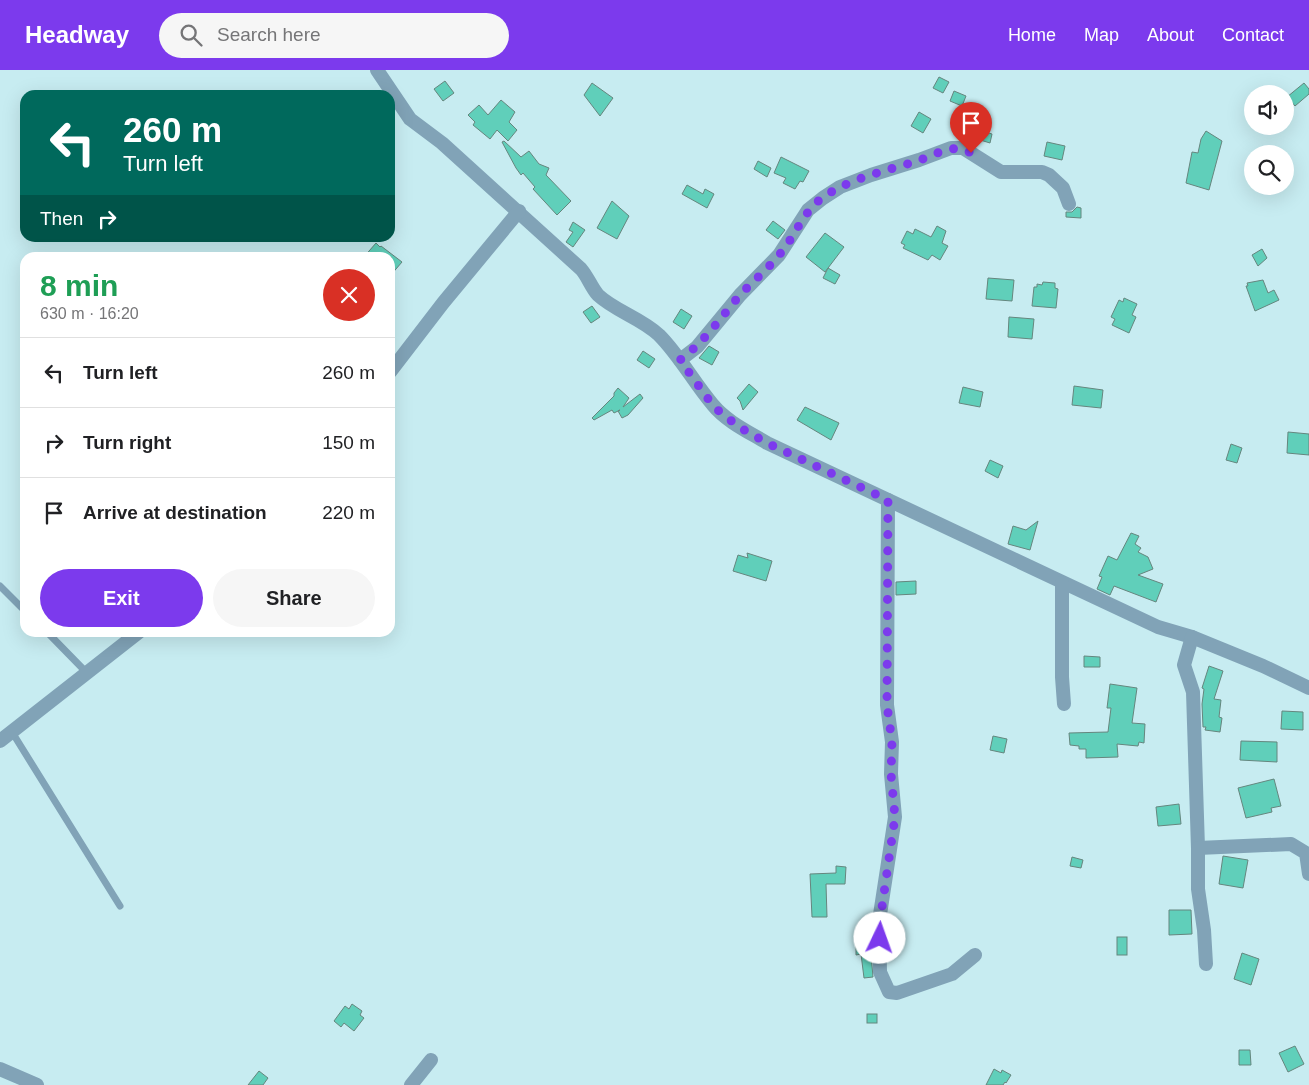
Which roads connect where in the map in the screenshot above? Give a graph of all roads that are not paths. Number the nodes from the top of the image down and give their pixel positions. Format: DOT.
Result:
graph roads {
  1 [pos="377,70"];
  2 [pos="390,90"];
  3 [pos="395,97"];
  4 [pos="1069,204"];
  5 [pos="519,211"];
  6 [pos="680,360"];
  7 [pos="395,365"];
  8 [pos="888,500"];
  9 [pos="1062,583"];
  10 [pos="0,586"];
  11 [pos="20,606"];
  12 [pos="52,637"];
  13 [pos="133,637"];
  14 [pos="1192,637"];
  15 [pos="87,673"];
  16 [pos="1309,688"];
  17 [pos="1064,704"];
  18 [pos="12,732"];
  19 [pos="0,741"];
  20 [pos="1198,848"];
  21 [pos="1309,874"];
  22 [pos="120,906"];
  23 [pos="975,955"];
  24 [pos="1206,964"];
  25 [pos="431,1060"];
  26 [pos="0,1068"];
  27 [pos="37,1085"];
  28 [pos="410,1085"];
  1 -- 2 [label="street"];
  3 -- 5 [label="street"];
  4 -- 6 [label="street"];
  5 -- 6 [label="street"];
  5 -- 7 [label="street"];
  6 -- 8 [label="street"];
  8 -- 9 [label="street"];
  8 -- 23 [label="street"];
  9 -- 14 [label="street"];
  9 -- 17 [label="street"];
  10 -- 11 [label="lane"];
  12 -- 15 [label="lane"];
  13 -- 15 [label="street"];
  14 -- 16 [label="street"];
  14 -- 20 [label="street"];
  15 -- 18 [label="street"];
  18 -- 19 [label="street"];
  18 -- 22 [label="lane"];
  20 -- 21 [label="street"];
  20 -- 24 [label="street"];
  25 -- 28 [label="street"];
  26 -- 27 [label="street"];
}
